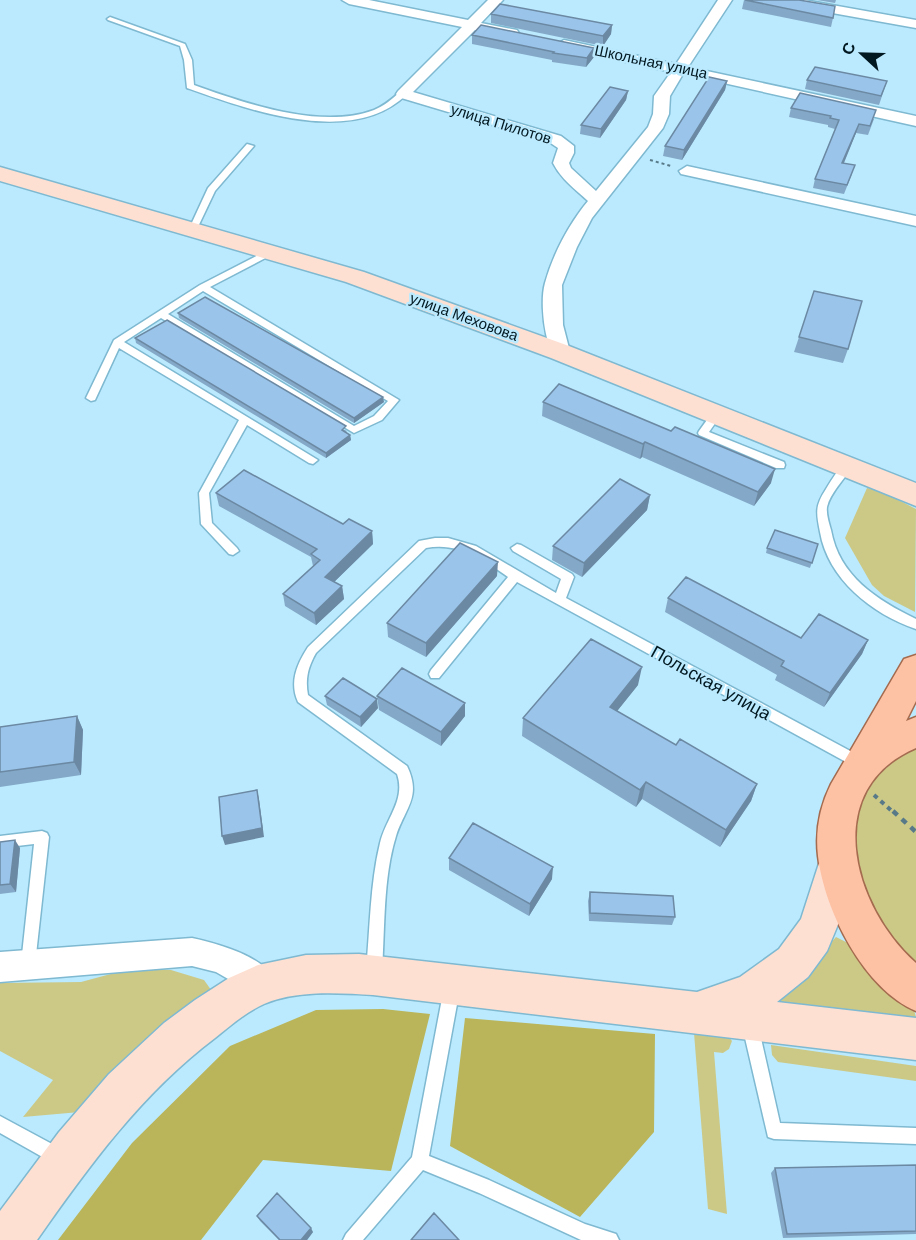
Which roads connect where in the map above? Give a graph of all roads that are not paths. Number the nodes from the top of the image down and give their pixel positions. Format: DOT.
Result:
graph roads {
  1 [pos="349,0"];
  2 [pos="496,0"];
  3 [pos="725,0"];
  4 [pos="782,0"];
  5 [pos="110,19"];
  6 [pos="916,24"];
  7 [pos="470,25"];
  8 [pos="528,37"];
  9 [pos="552,42"];
  10 [pos="680,68"];
  11 [pos="403,94"];
  12 [pos="916,121"];
  13 [pos="250,146"];
  14 [pos="687,171"];
  15 [pos="0,174"];
  16 [pos="597,200"];
  17 [pos="916,221"];
  18 [pos="193,229"];
  19 [pos="272,251"];
  20 [pos="203,287"];
  21 [pos="160,313"];
  22 [pos="117,342"];
  23 [pos="560,352"];
  24 [pos="91,398"];
  25 [pos="716,415"];
  26 [pos="244,420"];
  27 [pos="313,460"];
  28 [pos="780,465"];
  29 [pos="846,468"];
  30 [pos="916,495"];
  31 [pos="517,549"];
  32 [pos="233,551"];
  33 [pos="515,576"];
  34 [pos="559,600"];
  35 [pos="916,624"];
  36 [pos="916,669"];
  37 [pos="435,674"];
  38 [pos="916,732"];
  39 [pos="863,765"];
  40 [pos="0,842"];
  41 [pos="837,863"];
  42 [pos="14,965"];
  43 [pos="373,975"];
  44 [pos="263,984"];
  45 [pos="452,984"];
  46 [pos="916,990"];
  47 [pos="695,1011"];
  48 [pos="749,1017"];
  49 [pos="916,1039"];
  50 [pos="0,1124"];
  51 [pos="916,1136"];
  52 [pos="65,1161"];
  53 [pos="420,1161"];
  54 [pos="8,1240"];
  55 [pos="352,1240"];
  56 [pos="610,1240"];
  1 -- 7 [label="street"];
  2 -- 7 [label="street"];
  3 -- 10 [label="street"];
  4 -- 6 [label="street"];
  5 -- 11 [label="lane"];
  7 -- 8 [label="street"];
  7 -- 11 [label="street"];
  9 -- 10 [label="street, Школьная улица"];
  10 -- 12 [label="street, Школьная улица"];
  10 -- 16 [label="street"];
  11 -- 16 [label="street, улица Пилотов"];
  13 -- 18 [label="lane"];
  14 -- 17 [label="street"];
  15 -- 18 [label="street, улица Меховова"];
  16 -- 23 [label="street"];
  18 -- 19 [label="street, улица Меховова"];
  19 -- 20 [label="lane"];
  19 -- 23 [label="street, улица Меховова"];
  20 -- 21 [label="lane"];
  20 -- 21 [label="lane"];
  21 -- 22 [label="lane"];
  22 -- 24 [label="lane"];
  22 -- 26 [label="lane"];
  23 -- 25 [label="street, улица Меховова"];
  25 -- 28 [label="lane"];
  25 -- 29 [label="street, улица Меховова"];
  26 -- 27 [label="lane"];
  26 -- 32 [label="lane"];
  29 -- 30 [label="street, улица Меховова"];
  29 -- 35 [label="lane"];
  31 -- 34 [label="lane"];
  33 -- 34 [label="lane, Польская улица"];
  33 -- 37 [label="lane"];
  33 -- 43 [label="lane, Польская улица"];
  34 -- 39 [label="lane, Польская улица"];
  36 -- 39 [label="main road"];
  38 -- 39 [label="main road"];
  39 -- 41 [label="main road"];
  40 -- 42 [label="lane"];
  41 -- 46 [label="main road"];
  41 -- 47 [label="street"];
  42 -- 44 [label="street"];
  43 -- 44 [label="street"];
  43 -- 45 [label="street"];
  44 -- 52 [label="street"];
  45 -- 47 [label="street"];
  45 -- 53 [label="lane"];
  47 -- 48 [label="street"];
  48 -- 49 [label="street"];
  48 -- 51 [label="lane"];
  50 -- 52 [label="lane"];
  52 -- 54 [label="street"];
  53 -- 55 [label="lane"];
  53 -- 56 [label="lane"];
}
